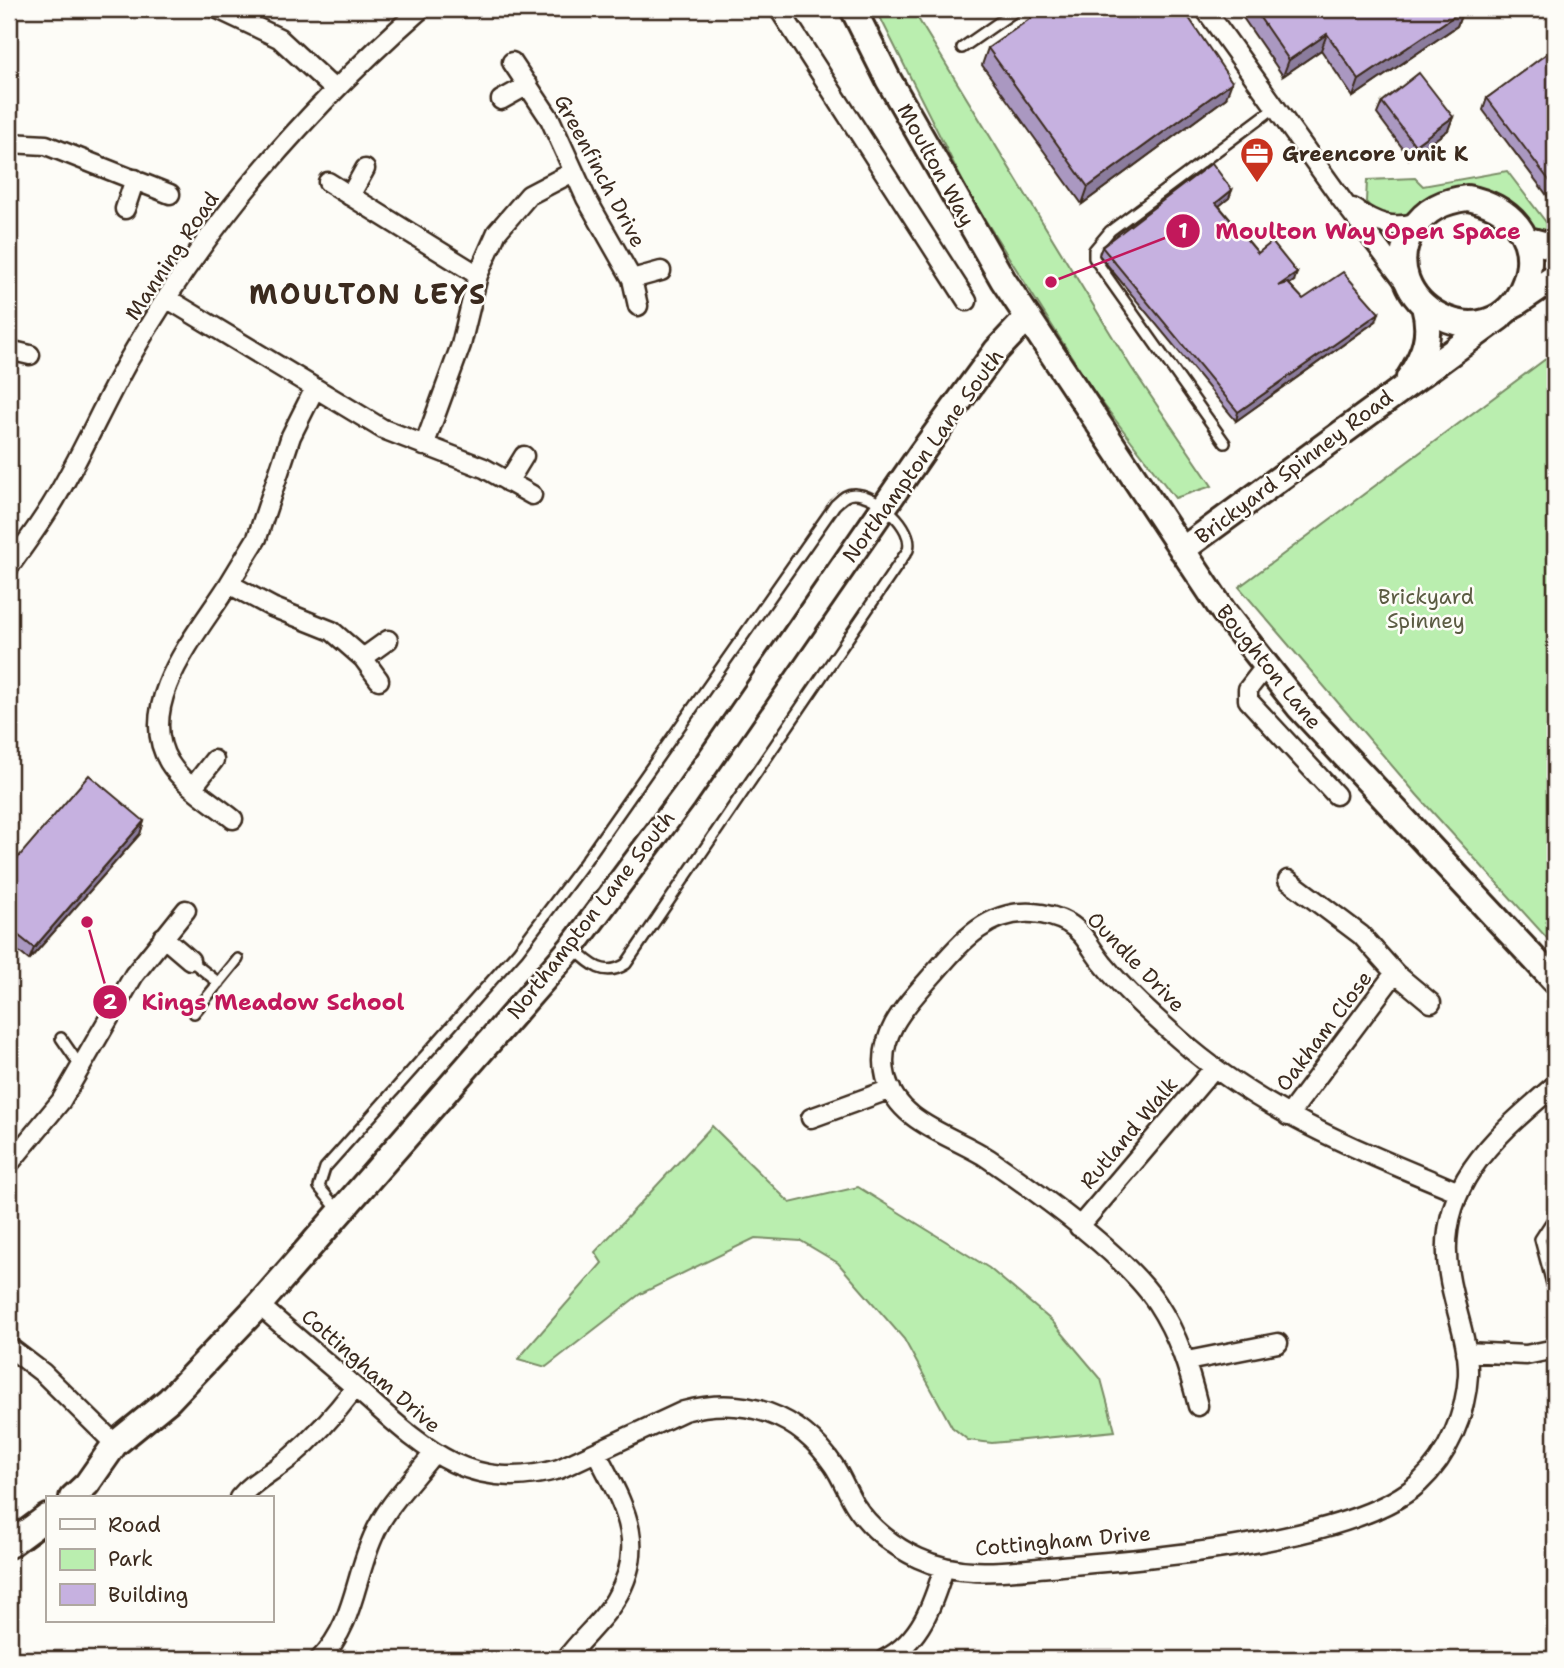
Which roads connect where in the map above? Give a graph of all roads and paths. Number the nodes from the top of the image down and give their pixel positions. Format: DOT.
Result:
graph roads {
  1 [pos="218,9"];
  2 [pos="421,9"];
  3 [pos="779,9"];
  4 [pos="853,9"];
  5 [pos="1018,9"];
  6 [pos="1205,9"];
  7 [pos="962,48"];
  8 [pos="512,62"];
  9 [pos="528,85"];
  10 [pos="335,90"];
  11 [pos="500,100"];
  12 [pos="1277,106"];
  13 [pos="9,143"];
  14 [pos="365,169"];
  15 [pos="573,172"];
  16 [pos="135,180"];
  17 [pos="328,182"];
  18 [pos="170,194"];
  19 [pos="349,195"];
  20 [pos="1342,200"];
  21 [pos="125,209"];
  22 [pos="1418,222"];
  23 [pos="1525,239"];
  24 [pos="1555,247"];
  25 [pos="661,271"];
  26 [pos="478,275"];
  27 [pos="1555,277"];
  28 [pos="632,279"];
  29 [pos="1417,298"];
  30 [pos="168,299"];
  31 [pos="967,301"];
  32 [pos="638,306"];
  33 [pos="1506,312"];
  34 [pos="1027,318"];
  35 [pos="9,350"];
  36 [pos="30,355"];
  37 [pos="1405,385"];
  38 [pos="315,388"];
  39 [pos="1225,443"];
  40 [pos="424,446"];
  41 [pos="524,456"];
  42 [pos="508,482"];
  43 [pos="532,495"];
  44 [pos="883,508"];
  45 [pos="1182,550"];
  46 [pos="9,567"];
  47 [pos="229,584"];
  48 [pos="388,640"];
  49 [pos="363,658"];
  50 [pos="1265,667"];
  51 [pos="379,680"];
  52 [pos="214,760"];
  53 [pos="193,787"];
  54 [pos="1336,795"];
  55 [pos="233,819"];
  56 [pos="1288,880"];
  57 [pos="186,911"];
  58 [pos="163,937"];
  59 [pos="572,947"];
  60 [pos="238,959"];
  61 [pos="190,960"];
  62 [pos="1395,973"];
  63 [pos="1555,981"];
  64 [pos="219,983"];
  65 [pos="1431,1003"];
  66 [pos="194,1013"];
  67 [pos="61,1038"];
  68 [pos="80,1067"];
  69 [pos="1214,1068"];
  70 [pos="1555,1085"];
  71 [pos="891,1089"];
  72 [pos="1288,1116"];
  73 [pos="811,1118"];
  74 [pos="9,1164"];
  75 [pos="1459,1192"];
  76 [pos="340,1212"];
  77 [pos="1555,1216"];
  78 [pos="1079,1227"];
  79 [pos="1555,1296"];
  80 [pos="258,1306"];
  81 [pos="1278,1343"];
  82 [pos="9,1348"];
  83 [pos="1555,1349"];
  84 [pos="1466,1352"];
  85 [pos="1187,1361"];
  86 [pos="355,1388"];
  87 [pos="1198,1406"];
  88 [pos="115,1444"];
  89 [pos="596,1452"];
  90 [pos="433,1454"];
  91 [pos="74,1496"];
  92 [pos="241,1496"];
  93 [pos="46,1518"];
  94 [pos="9,1545"];
  95 [pos="944,1568"];
  96 [pos="320,1659"];
  97 [pos="566,1659"];
  98 [pos="886,1659"];
  1 -- 10 [label="street"];
  2 -- 10 [label="street, Manning Road"];
  3 -- 31 [label="street"];
  4 -- 34 [label="street, Moulton Way"];
  5 -- 7 [label="lane"];
  6 -- 12 [label="street"];
  8 -- 9 [label="street, Greenfinch Drive"];
  9 -- 11 [label="street, Greenfinch Drive"];
  9 -- 15 [label="street, Greenfinch Drive"];
  10 -- 30 [label="street, Manning Road"];
  12 -- 20 [label="street"];
  12 -- 39 [label="lane"];
  13 -- 16 [label="street"];
  14 -- 19 [label="street"];
  15 -- 26 [label="street"];
  15 -- 28 [label="street, Greenfinch Drive"];
  16 -- 18 [label="street"];
  16 -- 21 [label="street"];
  17 -- 19 [label="street"];
  19 -- 26 [label="street"];
  20 -- 22 [label="street"];
  20 -- 29 [label="street"];
  22 -- 23 [label="street"];
  22 -- 29 [label="street"];
  23 -- 24 [label="street"];
  23 -- 33 [label="street"];
  25 -- 28 [label="street, Greenfinch Drive"];
  26 -- 40 [label="street"];
  27 -- 33 [label="street, Brickyard Spinney Road"];
  28 -- 32 [label="street, Greenfinch Drive"];
  29 -- 33 [label="street"];
  29 -- 37 [label="street, Brickyard Spinney Road"];
  30 -- 38 [label="street"];
  30 -- 46 [label="street, Manning Road"];
  33 -- 37 [label="street, Brickyard Spinney Road"];
  34 -- 44 [label="street, Northampton Lane South"];
  34 -- 45 [label="street, Boughton Lane"];
  35 -- 36 [label="street"];
  37 -- 45 [label="street, Brickyard Spinney Road"];
  38 -- 40 [label="street"];
  38 -- 47 [label="street"];
  40 -- 42 [label="street"];
  41 -- 42 [label="street"];
  42 -- 43 [label="street"];
  44 -- 59 [label="street, Northampton Lane South"];
  44 -- 59 [label="lane"];
  44 -- 76 [label="lane"];
  45 -- 50 [label="street, Boughton Lane"];
  47 -- 49 [label="street"];
  47 -- 53 [label="street"];
  48 -- 49 [label="street"];
  49 -- 51 [label="street"];
  50 -- 54 [label="street"];
  50 -- 63 [label="street, Boughton Lane"];
  52 -- 53 [label="street"];
  53 -- 55 [label="street"];
  56 -- 62 [label="street, Oakham Close"];
  57 -- 58 [label="street"];
  58 -- 61 [label="street"];
  58 -- 68 [label="street"];
  59 -- 76 [label="street, Northampton Lane South"];
  60 -- 64 [label="lane"];
  61 -- 64 [label="lane"];
  62 -- 65 [label="street, Oakham Close"];
  62 -- 72 [label="street, Oakham Close"];
  64 -- 66 [label="lane"];
  67 -- 68 [label="lane"];
  68 -- 74 [label="street"];
  69 -- 71 [label="street, Oundle Drive"];
  69 -- 72 [label="street, Oundle Drive"];
  69 -- 78 [label="street, Rutland Walk"];
  70 -- 75 [label="street, Cottingham Drive"];
  71 -- 73 [label="street"];
  71 -- 78 [label="street, Oundle Drive"];
  72 -- 75 [label="street, Oundle Drive"];
  75 -- 84 [label="street, Cottingham Drive"];
  76 -- 80 [label="street, Northampton Lane South"];
  77 -- 79 [label="lane"];
  78 -- 85 [label="street, Oundle Drive"];
  80 -- 86 [label="street, Cottingham Drive"];
  80 -- 88 [label="street, Northampton Lane South"];
  81 -- 85 [label="street"];
  82 -- 88 [label="street"];
  83 -- 84 [label="street"];
  84 -- 95 [label="street, Cottingham Drive"];
  85 -- 87 [label="street, Oundle Drive"];
  86 -- 90 [label="street, Cottingham Drive"];
  86 -- 92 [label="street"];
  88 -- 91 [label="street, Northampton Lane South"];
  89 -- 90 [label="street, Cottingham Drive"];
  89 -- 95 [label="street, Cottingham Drive"];
  89 -- 97 [label="street"];
  90 -- 96 [label="street"];
  93 -- 94 [label="street"];
  95 -- 98 [label="street"];
}
